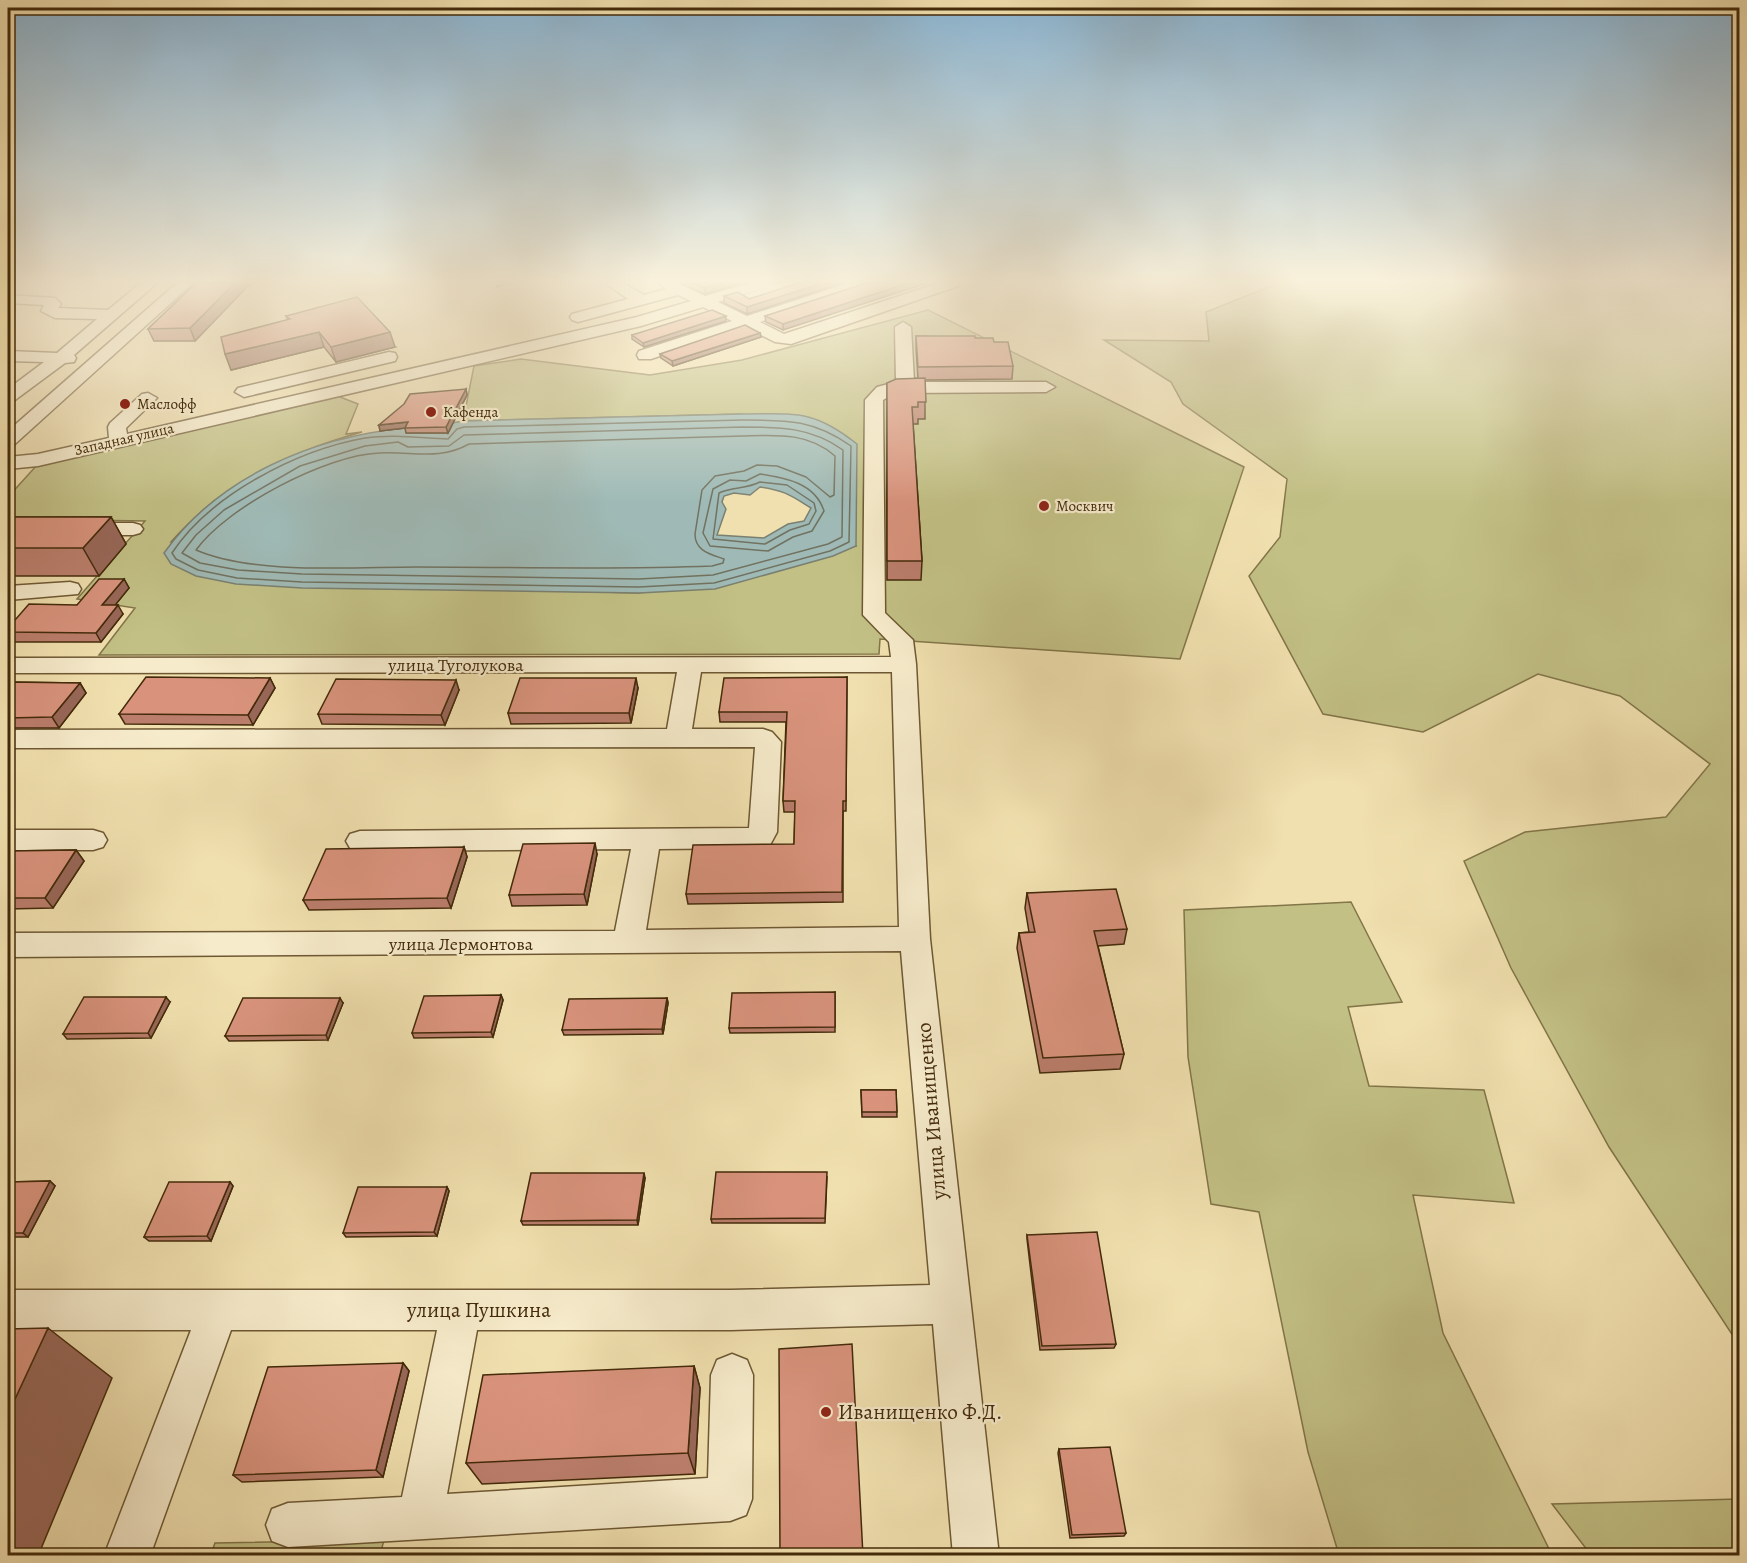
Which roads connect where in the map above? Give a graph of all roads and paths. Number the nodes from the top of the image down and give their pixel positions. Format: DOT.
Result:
graph roads {
  1 [pos="8,356"];
  2 [pos="63,356"];
  3 [pos="104,356"];
  4 [pos="486,356"];
  5 [pos="903,356"];
  6 [pos="312,357"];
  7 [pos="389,357"];
  8 [pos="61,358"];
  9 [pos="102,358"];
  10 [pos="365,363"];
  11 [pos="325,372"];
  12 [pos="379,380"];
  13 [pos="904,387"];
  14 [pos="1046,387"];
  15 [pos="244,392"];
  16 [pos="8,396"];
  17 [pos="56,397"];
  18 [pos="148,398"];
  19 [pos="8,440"];
  20 [pos="119,441"];
  21 [pos="8,463"];
  22 [pos="8,529"];
  23 [pos="133,529"];
  24 [pos="70,589"];
  25 [pos="8,593"];
  26 [pos="690,664"];
  27 [pos="904,664"];
  28 [pos="8,665"];
  29 [pos="678,738"];
  30 [pos="8,739"];
  31 [pos="647,839"];
  32 [pos="8,840"];
  33 [pos="93,840"];
  34 [pos="360,841"];
  35 [pos="915,939"];
  36 [pos="628,943"];
  37 [pos="8,945"];
  38 [pos="950,1304"];
  39 [pos="218,1310"];
  40 [pos="461,1310"];
  41 [pos="9,1313"];
  42 [pos="732,1375"];
  43 [pos="420,1518"];
  44 [pos="288,1525"];
  45 [pos="127,1556"];
  46 [pos="976,1556"];
  1 -- 8 [label="street"];
  2 -- 8 [label="street"];
  3 -- 9 [label="street"];
  4 -- 12 [label="street, Западная улица"];
  5 -- 13 [label="street"];
  6 -- 11 [label="street"];
  7 -- 10 [label="street"];
  8 -- 9 [label="street"];
  8 -- 16 [label="street"];
  9 -- 17 [label="street"];
  10 -- 11 [label="street"];
  10 -- 12 [label="street"];
  11 -- 15 [label="street"];
  12 -- 20 [label="street, Западная улица"];
  13 -- 14 [label="street, улица Иванищенко"];
  13 -- 27 [label="street, улица Иванищенко"];
  16 -- 17 [label="street"];
  17 -- 19 [label="street"];
  18 -- 20 [label="street"];
  20 -- 21 [label="street, Западная улица"];
  22 -- 23 [label="street"];
  24 -- 25 [label="street"];
  26 -- 27 [label="street, улица Туголукова"];
  26 -- 28 [label="street, улица Туголукова"];
  26 -- 29 [label="street"];
  27 -- 35 [label="street, улица Иванищенко"];
  29 -- 30 [label="street"];
  29 -- 31 [label="street"];
  31 -- 34 [label="street"];
  31 -- 36 [label="street"];
  32 -- 33 [label="street"];
  35 -- 36 [label="street, улица Лермонтова"];
  35 -- 38 [label="street, улица Иванищенко"];
  36 -- 37 [label="street, улица Лермонтова"];
  38 -- 40 [label="street, улица Пушкина"];
  38 -- 46 [label="street, улица Иванищенко"];
  39 -- 40 [label="street, улица Пушкина"];
  39 -- 41 [label="street, улица Пушкина"];
  39 -- 45 [label="street"];
  40 -- 43 [label="street"];
  42 -- 43 [label="street"];
  43 -- 44 [label="street"];
}
